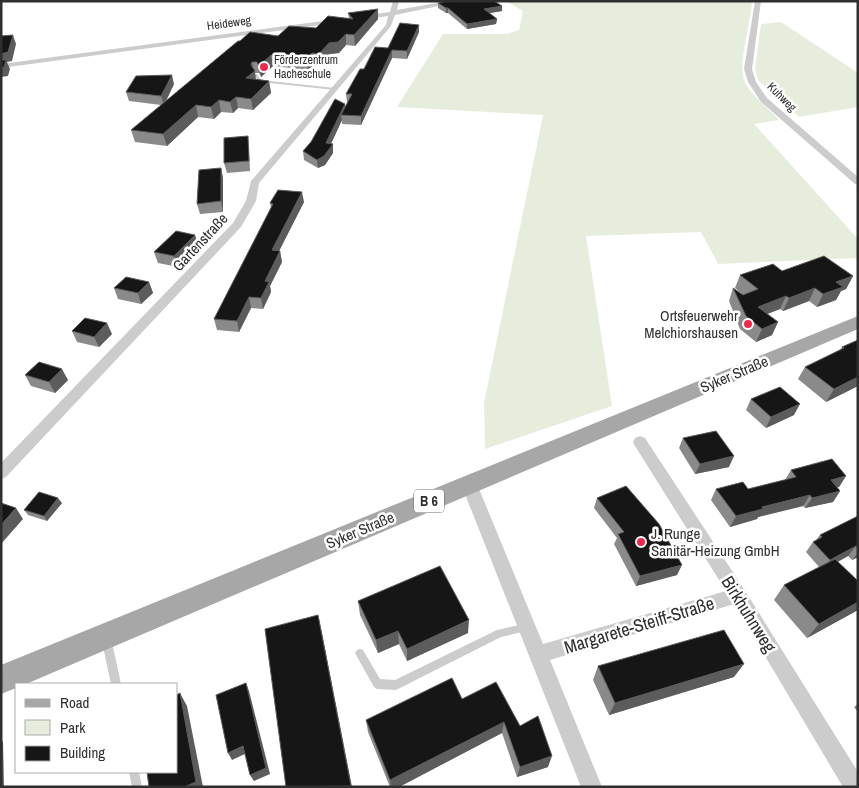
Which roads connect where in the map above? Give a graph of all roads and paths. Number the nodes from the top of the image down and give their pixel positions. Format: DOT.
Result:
graph roads {
  1 [pos="396,1"];
  2 [pos="460,1"];
  3 [pos="758,1"];
  4 [pos="394,12"];
  5 [pos="1,66"];
  6 [pos="256,75"];
  7 [pos="335,89"];
  8 [pos="858,182"];
  9 [pos="858,322"];
  10 [pos="640,442"];
  11 [pos="1,473"];
  12 [pos="469,484"];
  13 [pos="738,595"];
  14 [pos="528,627"];
  15 [pos="106,636"];
  16 [pos="360,652"];
  17 [pos="540,654"];
  18 [pos="1,680"];
  19 [pos="116,683"];
  20 [pos="134,773"];
  21 [pos="137,787"];
  22 [pos="592,787"];
  23 [pos="855,787"];
  1 -- 4 [label="street, Gartenstraße"];
  2 -- 4 [label="street, Heideweg"];
  3 -- 8 [label="street, Kuhweg"];
  4 -- 5 [label="street, Heideweg"];
  4 -- 7 [label="street, Gartenstraße"];
  6 -- 7 [label="lane"];
  7 -- 11 [label="street, Gartenstraße"];
  9 -- 12 [label="main road, Syker Straße / B 6"];
  10 -- 13 [label="street, Birkhuhnweg"];
  12 -- 14 [label="street"];
  12 -- 15 [label="main road, Syker Straße / B 6"];
  13 -- 17 [label="street, Margarete-Steiff-Straße"];
  13 -- 23 [label="street, Birkhuhnweg"];
  14 -- 16 [label="lane"];
  14 -- 17 [label="street"];
  15 -- 18 [label="main road, Syker Straße / B 6"];
  15 -- 19 [label="lane"];
  17 -- 22 [label="street"];
  20 -- 21 [label="lane"];
}
